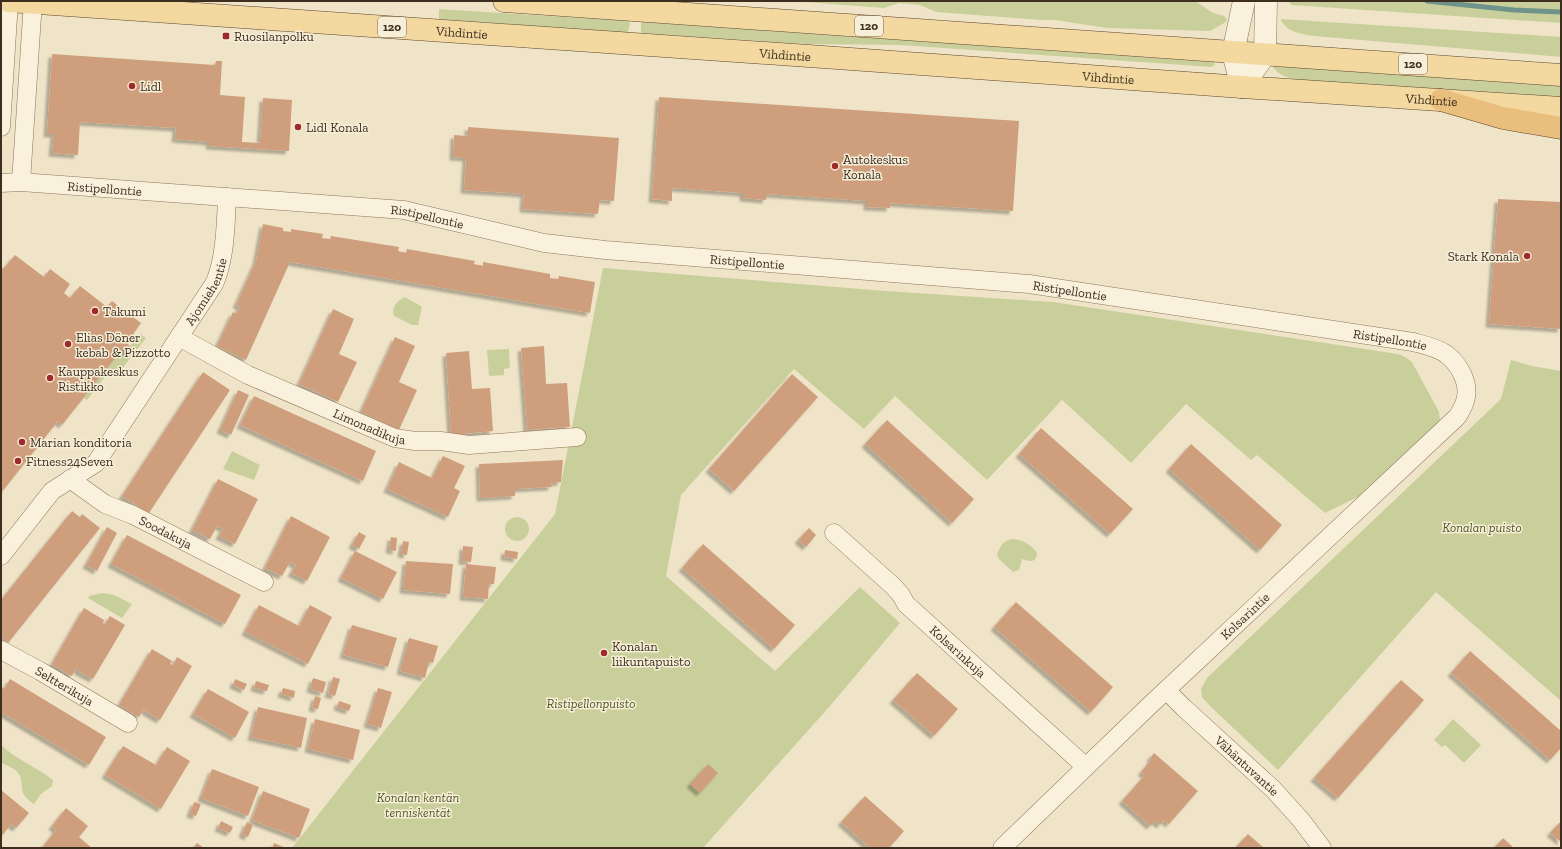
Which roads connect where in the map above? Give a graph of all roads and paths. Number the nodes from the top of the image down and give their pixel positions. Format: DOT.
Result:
graph roads {
  1 [pos="9,1"];
  2 [pos="504,1"];
  3 [pos="1244,1"];
  4 [pos="1266,1"];
  5 [pos="33,2"];
  6 [pos="1233,53"];
  7 [pos="1265,54"];
  8 [pos="1561,75"];
  9 [pos="1242,87"];
  10 [pos="1441,100"];
  11 [pos="1561,108"];
  12 [pos="1,127"];
  13 [pos="1561,128"];
  14 [pos="21,182"];
  15 [pos="1,183"];
  16 [pos="227,197"];
  17 [pos="179,337"];
  18 [pos="1462,374"];
  19 [pos="577,437"];
  20 [pos="70,479"];
  21 [pos="834,533"];
  22 [pos="1,556"];
  23 [pos="264,582"];
  24 [pos="1,650"];
  25 [pos="1166,690"];
  26 [pos="128,723"];
  27 [pos="1086,767"];
  28 [pos="1002,848"];
  29 [pos="1322,848"];
  1 -- 5 [label="main road, Vihdintie / 120"];
  1 -- 12 [label="street"];
  2 -- 6 [label="main road, 120"];
  3 -- 6 [label="street"];
  4 -- 7 [label="street"];
  5 -- 9 [label="main road, Vihdintie / 120"];
  5 -- 14 [label="street"];
  6 -- 7 [label="main road, 120"];
  6 -- 9 [label="street"];
  7 -- 8 [label="main road, 120"];
  7 -- 9 [label="street"];
  9 -- 10 [label="main road, Vihdintie / 120"];
  10 -- 11 [label="main road, Vihdintie / 120"];
  10 -- 13 [label="highway"];
  14 -- 15 [label="street, Ristipellontie"];
  14 -- 16 [label="street, Ristipellontie"];
  16 -- 17 [label="street, Ajomiehentie"];
  16 -- 18 [label="street, Ristipellontie"];
  17 -- 19 [label="street, Limonadikuja"];
  17 -- 20 [label="street, Ajomiehentie"];
  18 -- 25 [label="street, Kolsarintie"];
  20 -- 22 [label="street, Ajomiehentie"];
  20 -- 23 [label="street, Soodakuja"];
  21 -- 27 [label="street, Kolsarinkuja"];
  24 -- 26 [label="street, Seltterikuja"];
  25 -- 27 [label="street, Kolsarintie"];
  25 -- 29 [label="street, Vähäntuvantie"];
  27 -- 28 [label="street, Kolsarintie"];
}
